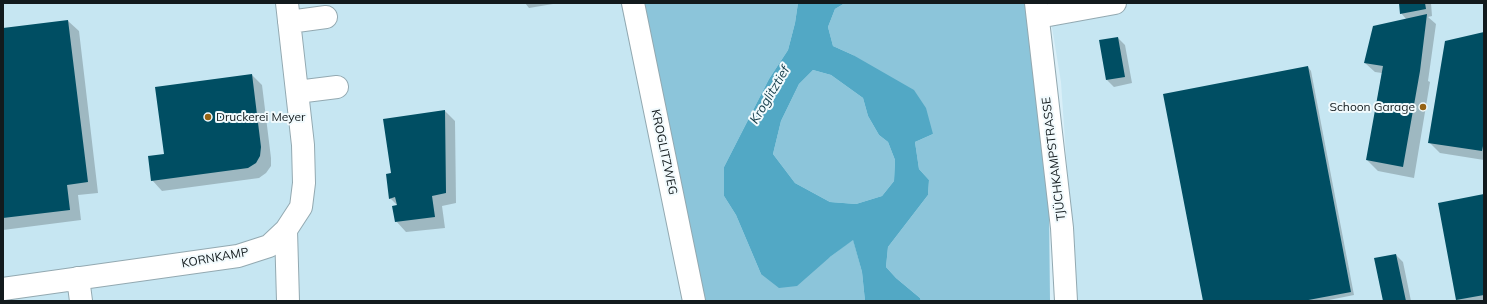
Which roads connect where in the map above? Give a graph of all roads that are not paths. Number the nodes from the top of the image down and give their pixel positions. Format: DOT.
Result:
graph roads {
  1 [pos="633,3"];
  2 [pos="1115,3"];
  3 [pos="1037,10"];
  4 [pos="288,12"];
  5 [pos="326,17"];
  6 [pos="337,86"];
  7 [pos="297,92"];
  8 [pos="286,230"];
  9 [pos="78,278"];
  10 [pos="3,289"];
  11 [pos="82,301"];
  12 [pos="288,301"];
  13 [pos="694,301"];
  14 [pos="1066,301"];
  1 -- 13 [label="street, KROGLITZWEG"];
  2 -- 3 [label="street, TJÜCHKAMPSTRASSE"];
  3 -- 14 [label="street, TJÜCHKAMPSTRASSE"];
  4 -- 5 [label="street"];
  4 -- 7 [label="street, KORNKAMP"];
  6 -- 7 [label="street"];
  7 -- 8 [label="street, KORNKAMP"];
  8 -- 9 [label="street, KORNKAMP"];
  8 -- 12 [label="street"];
  9 -- 10 [label="street, KORNKAMP"];
  9 -- 11 [label="street"];
}
